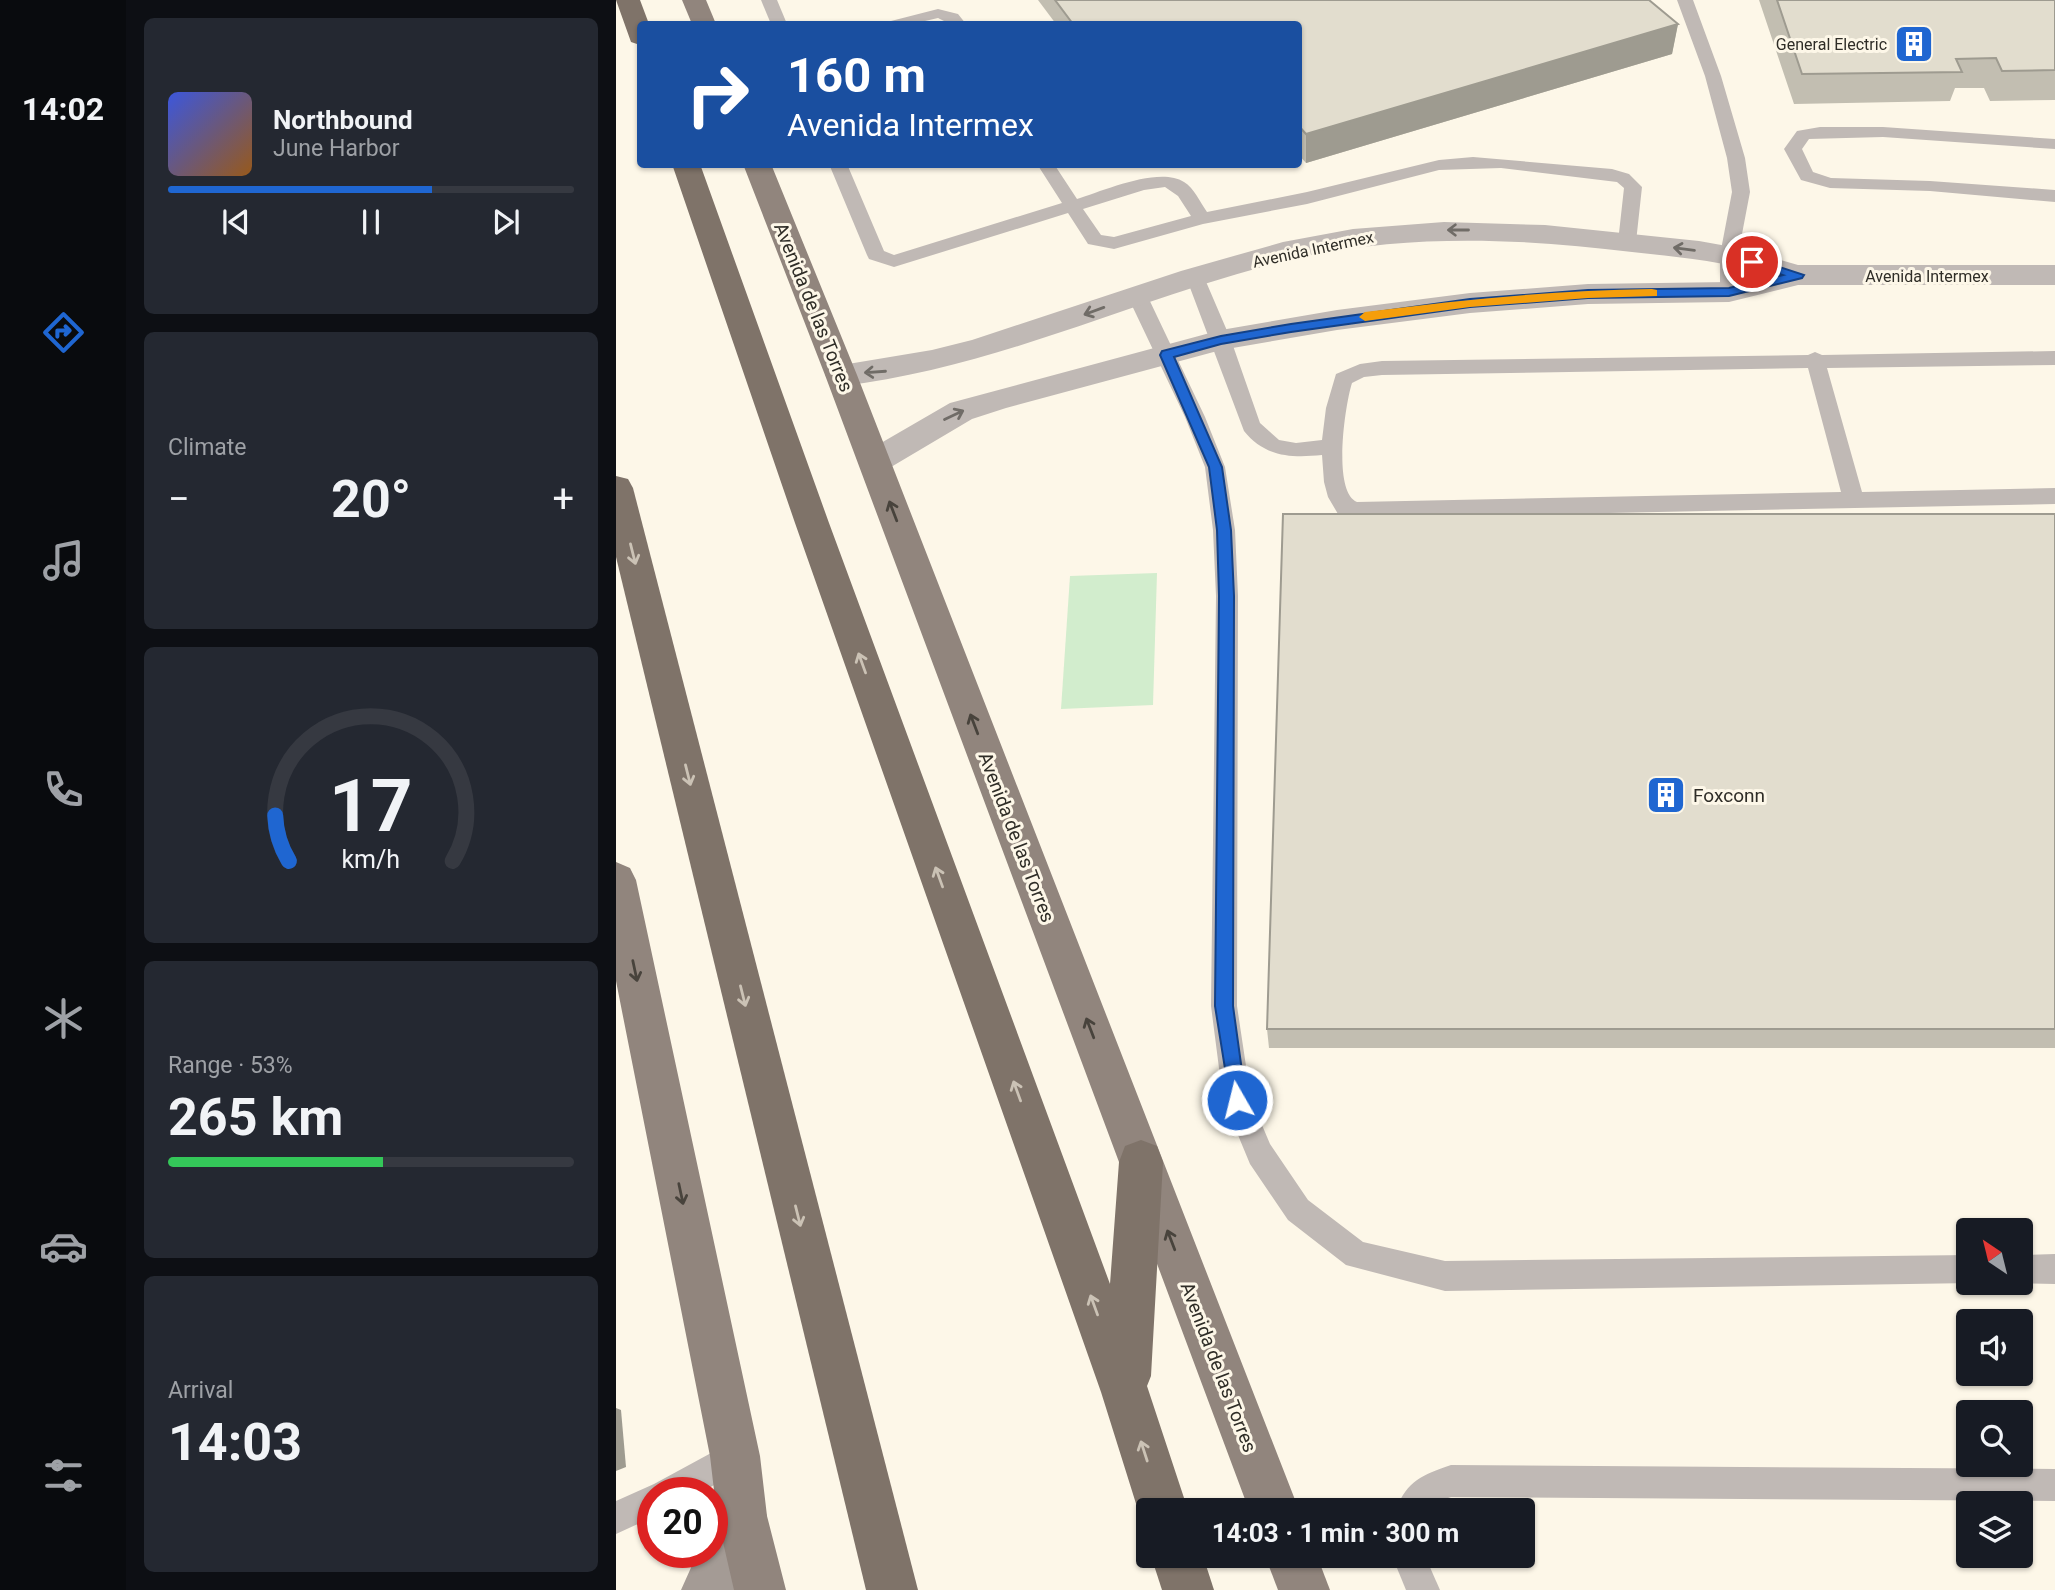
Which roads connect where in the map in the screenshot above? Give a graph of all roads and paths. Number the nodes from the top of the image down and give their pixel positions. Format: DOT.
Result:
graph roads {
  1 [pos="628,0"];
  2 [pos="694,0"];
  3 [pos="769,0"];
  4 [pos="1685,0"];
  5 [pos="703,21"];
  6 [pos="778,21"];
  7 [pos="909,21"];
  8 [pos="956,21"];
  9 [pos="637,28"];
  10 [pos="2055,144"];
  11 [pos="686,168"];
  12 [pos="759,168"];
  13 [pos="840,168"];
  14 [pos="1047,168"];
  15 [pos="2055,196"];
  16 [pos="1071,206"];
  17 [pos="1202,219"];
  18 [pos="1627,242"];
  19 [pos="1729,255"];
  20 [pos="1798,275"];
  21 [pos="2055,275"];
  22 [pos="1195,277"];
  23 [pos="1729,292"];
  24 [pos="1137,296"];
  25 [pos="1221,340"];
  26 [pos="1166,355"];
  27 [pos="2055,358"];
  28 [pos="1815,359"];
  29 [pos="841,375"];
  30 [pos="1333,446"];
  31 [pos="874,462"];
  32 [pos="616,488"];
  33 [pos="2055,496"];
  34 [pos="1853,499"];
  35 [pos="616,880"];
  36 [pos="1141,1162"];
  37 [pos="2055,1269"];
  38 [pos="1956,1270"];
  39 [pos="2034,1270"];
  40 [pos="1125,1392"];
  41 [pos="735,1456"];
  42 [pos="696,1477"];
  43 [pos="2055,1485"];
  44 [pos="1159,1498"];
  45 [pos="1269,1498"];
  46 [pos="1421,1498"];
  47 [pos="637,1508"];
  48 [pos="743,1516"];
  49 [pos="616,1518"];
  50 [pos="1181,1568"];
  51 [pos="1296,1568"];
  52 [pos="1413,1568"];
  53 [pos="707,1590"];
  54 [pos="760,1590"];
  55 [pos="892,1590"];
  56 [pos="1188,1590"];
  57 [pos="1304,1590"];
  58 [pos="1423,1590"];
  1 -- 9 [label="highway"];
  2 -- 5 [label="main road"];
  3 -- 6 [label="lane"];
  4 -- 19 [label="lane"];
  7 -- 8 [label="lane"];
  10 -- 15 [label="lane"];
  40 -- 11 [label="highway, one-way"];
  12 -- 29 [label="main road, Avenida de las Torres"];
  13 -- 16 [label="lane"];
  14 -- 16 [label="lane"];
  16 -- 17 [label="lane"];
  16 -- 17 [label="lane"];
  17 -- 18 [label="lane"];
  19 -- 18 [label="street, Avenida Intermex, one-way"];
  18 -- 22 [label="street, Avenida Intermex, one-way"];
  19 -- 20 [label="street, Avenida Intermex"];
  19 -- 23 [label="lane"];
  20 -- 21 [label="street, Avenida Intermex"];
  20 -- 23 [label="street, Avenida Intermex"];
  22 -- 24 [label="street, Avenida Intermex"];
  22 -- 25 [label="lane"];
  23 -- 25 [label="street, Avenida Intermex"];
  24 -- 26 [label="lane"];
  24 -- 29 [label="street, Avenida Intermex, one-way"];
  25 -- 26 [label="street, Avenida Intermex"];
  25 -- 30 [label="lane"];
  31 -- 26 [label="street, Avenida Intermex, one-way"];
  26 -- 38 [label="lane"];
  27 -- 28 [label="lane"];
  28 -- 30 [label="lane"];
  28 -- 34 [label="lane"];
  29 -- 31 [label="main road, Avenida de las Torres"];
  30 -- 34 [label="lane"];
  36 -- 31 [label="main road, Avenida de las Torres, one-way"];
  32 -- 55 [label="highway, one-way"];
  33 -- 34 [label="lane"];
  35 -- 41 [label="main road, one-way"];
  36 -- 40 [label="highway"];
  45 -- 36 [label="main road, Avenida de las Torres, one-way"];
  37 -- 39 [label="lane"];
  44 -- 40 [label="highway, one-way"];
  41 -- 42 [label="lane"];
  41 -- 48 [label="main road"];
  43 -- 46 [label="lane"];
  47 -- 49 [label="lane"];
  48 -- 53 [label="street"];
  48 -- 54 [label="main road"];
  50 -- 56 [label="highway"];
  51 -- 57 [label="main road"];
  52 -- 58 [label="lane"];
}
